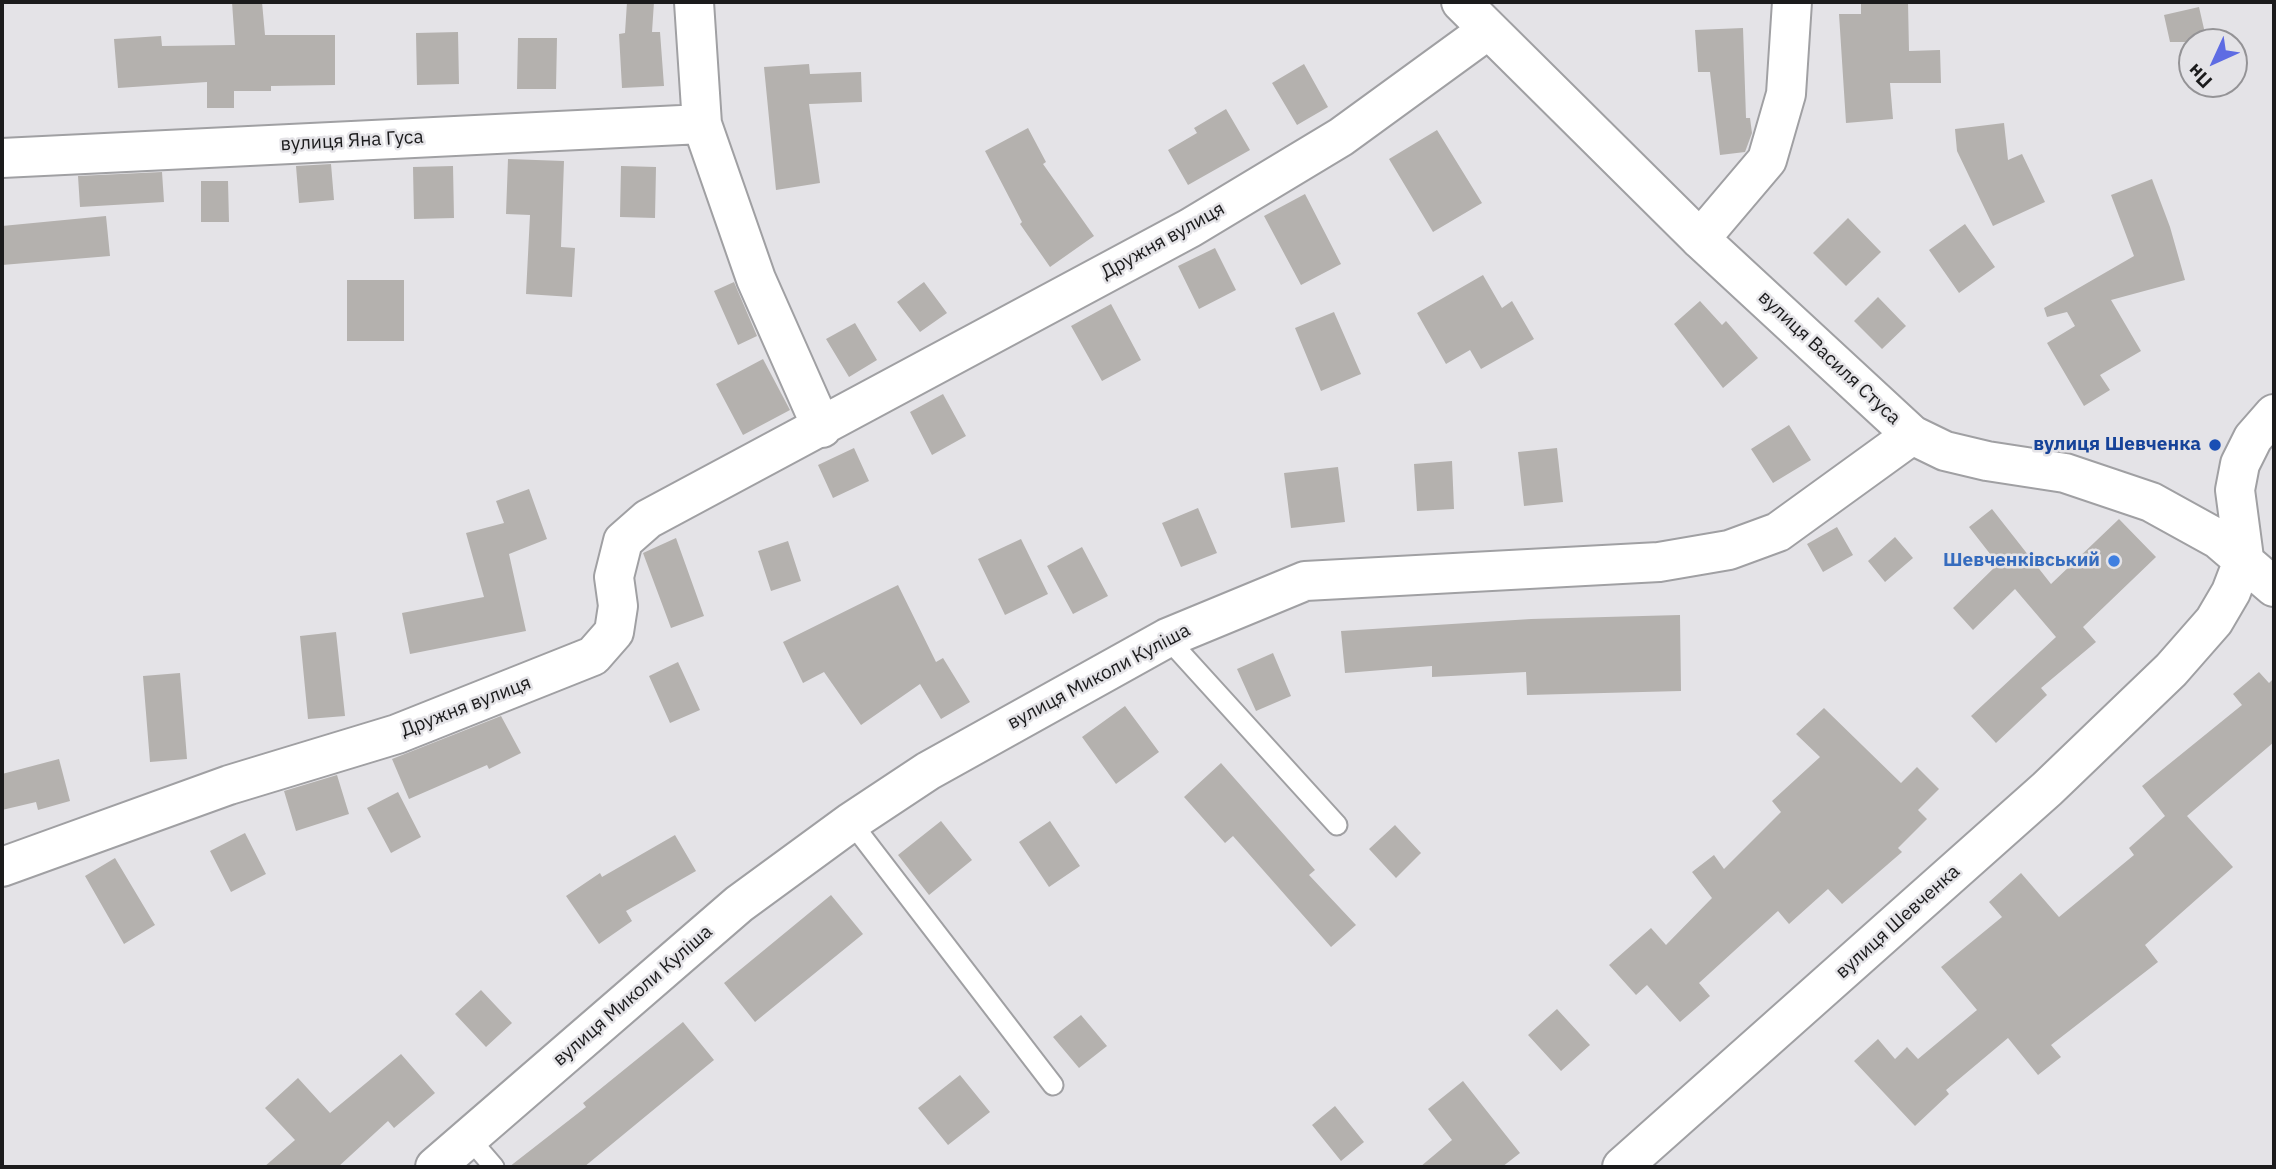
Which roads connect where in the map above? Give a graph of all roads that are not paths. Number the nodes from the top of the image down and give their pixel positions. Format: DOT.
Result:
graph roads {
  1 [pos="694,2"];
  2 [pos="1461,2"];
  3 [pos="1792,2"];
  4 [pos="1488,30"];
  5 [pos="702,124"];
  6 [pos="2,158"];
  7 [pos="1700,239"];
  8 [pos="2274,414"];
  9 [pos="822,428"];
  10 [pos="1912,435"];
  11 [pos="2244,558"];
  12 [pos="2274,587"];
  13 [pos="1167,638"];
  14 [pos="851,822"];
  15 [pos="1337,825"];
  16 [pos="2,867"];
  17 [pos="1053,1085"];
  18 [pos="469,1138"];
  19 [pos="435,1167"];
  20 [pos="494,1167"];
  21 [pos="1622,1167"];
  1 -- 5 [label="street"];
  2 -- 4 [label="street, вулиця Василя Стуса"];
  3 -- 7 [label="street"];
  4 -- 7 [label="street, вулиця Василя Стуса"];
  4 -- 9 [label="street, Дружня вулиця"];
  5 -- 6 [label="street, вулиця Яна Гуса"];
  5 -- 9 [label="street"];
  7 -- 10 [label="street, вулиця Василя Стуса"];
  8 -- 11 [label="street, вулиця Шевченка"];
  9 -- 16 [label="street, Дружня вулиця"];
  10 -- 11 [label="street, вулиця Василя Стуса"];
  10 -- 13 [label="street, вулиця Миколи Куліша"];
  11 -- 12 [label="street, вулиця Василя Стуса"];
  11 -- 21 [label="street, вулиця Шевченка"];
  13 -- 14 [label="street, вулиця Миколи Куліша"];
  13 -- 15 [label="lane"];
  14 -- 17 [label="lane"];
  14 -- 18 [label="street, вулиця Миколи Куліша"];
  18 -- 19 [label="street, вулиця Миколи Куліша"];
  18 -- 20 [label="lane"];
}
